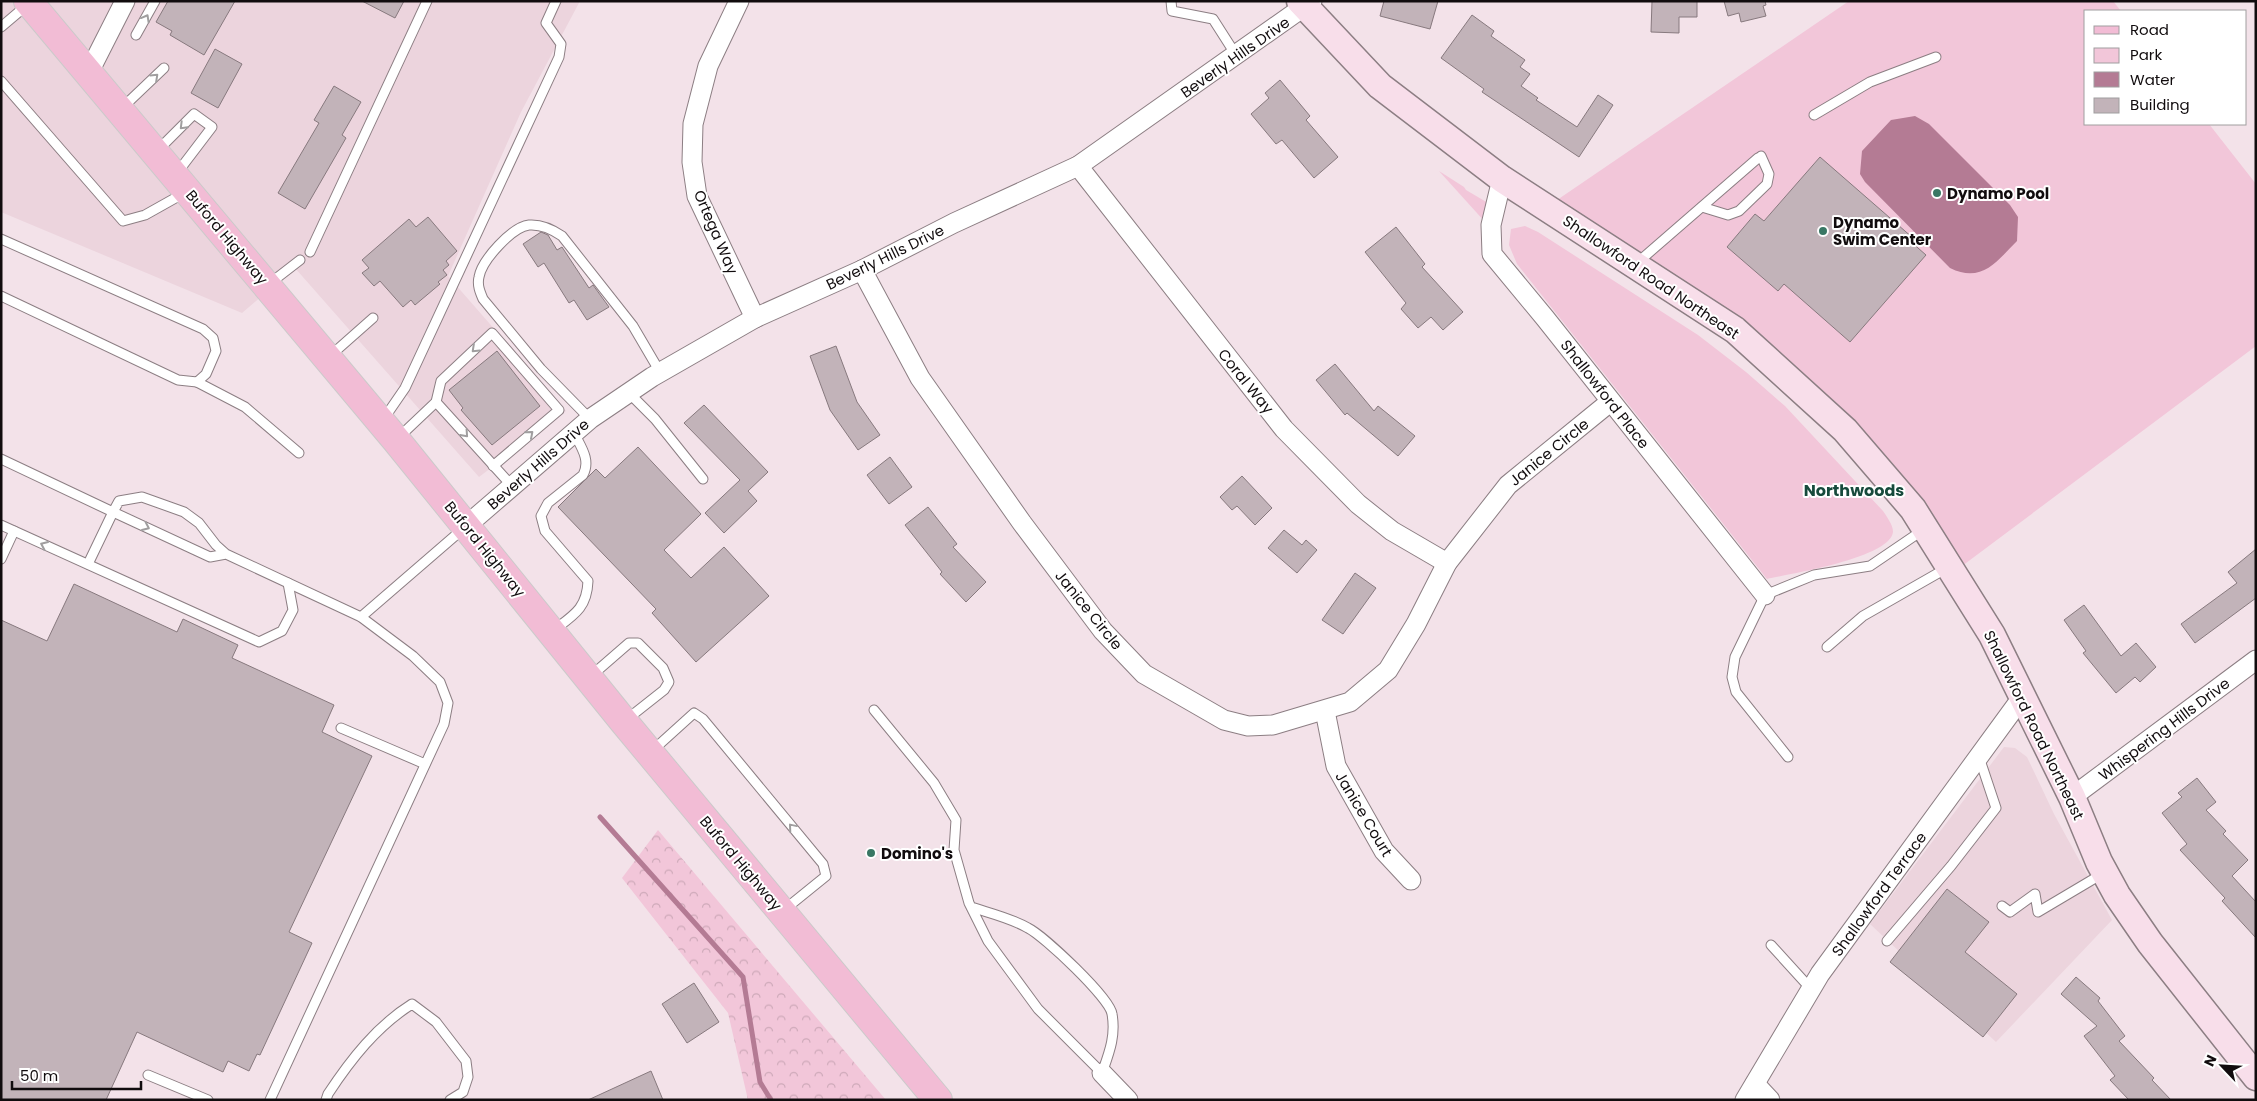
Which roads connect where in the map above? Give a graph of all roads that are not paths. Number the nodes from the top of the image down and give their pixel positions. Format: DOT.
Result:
graph roads {
  1 [pos="125,1"];
  2 [pos="155,1"];
  3 [pos="427,1"];
  4 [pos="556,1"];
  5 [pos="739,1"];
  6 [pos="1171,1"];
  7 [pos="28,2"];
  8 [pos="1306,3"];
  9 [pos="1,27"];
  10 [pos="136,35"];
  11 [pos="1237,55"];
  12 [pos="1936,56"];
  13 [pos="164,68"];
  14 [pos="89,72"];
  15 [pos="1,82"];
  16 [pos="120,109"];
  17 [pos="1814,114"];
  18 [pos="156,152"];
  19 [pos="1078,166"];
  20 [pos="1502,179"];
  21 [pos="182,183"];
  22 [pos="1702,207"];
  23 [pos="1,239"];
  24 [pos="310,252"];
  25 [pos="300,260"];
  26 [pos="1635,265"];
  27 [pos="862,270"];
  28 [pos="267,286"];
  29 [pos="1,296"];
  30 [pos="373,318"];
  31 [pos="755,318"];
  32 [pos="328,358"];
  33 [pos="660,372"];
  34 [pos="197,382"];
  35 [pos="629,392"];
  36 [pos="436,402"];
  37 [pos="1610,402"];
  38 [pos="590,419"];
  39 [pos="388,431"];
  40 [pos="574,433"];
  41 [pos="299,453"];
  42 [pos="1,459"];
  43 [pos="493,466"];
  44 [pos="703,479"];
  45 [pos="512,486"];
  46 [pos="114,512"];
  47 [pos="1,526"];
  48 [pos="466,526"];
  49 [pos="1925,529"];
  50 [pos="14,531"];
  51 [pos="226,554"];
  52 [pos="1,559"];
  53 [pos="1447,563"];
  54 [pos="88,564"];
  55 [pos="1949,567"];
  56 [pos="288,583"];
  57 [pos="1765,595"];
  58 [pos="361,617"];
  59 [pos="552,632"];
  60 [pos="1827,647"];
  61 [pos="2256,660"];
  62 [pos="589,678"];
  63 [pos="2023,696"];
  64 [pos="874,710"];
  65 [pos="1325,711"];
  66 [pos="624,722"];
  67 [pos="342,728"];
  68 [pos="650,752"];
  69 [pos="1788,757"];
  70 [pos="1979,757"];
  71 [pos="426,764"];
  72 [pos="2072,797"];
  73 [pos="2105,873"];
  74 [pos="1411,880"];
  75 [pos="2002,906"];
  76 [pos="970,907"];
  77 [pos="782,911"];
  78 [pos="1887,941"];
  79 [pos="1771,945"];
  80 [pos="1811,990"];
  81 [pos="1102,1073"];
  82 [pos="148,1075"];
  83 [pos="2256,1077"];
  84 [pos="1750,1092"];
  85 [pos="208,1100"];
  86 [pos="270,1100"];
  87 [pos="326,1100"];
  88 [pos="450,1100"];
  89 [pos="938,1100"];
  90 [pos="1128,1100"];
  91 [pos="1770,1100"];
  1 -- 14 [label="street"];
  10 -- 2 [label="lane, one-way"];
  3 -- 24 [label="lane"];
  4 -- 39 [label="lane"];
  5 -- 31 [label="street, Ortega Way"];
  6 -- 11 [label="lane"];
  7 -- 9 [label="lane"];
  7 -- 14 [label="main road, Buford Highway"];
  8 -- 11 [label="street, Beverly Hills Drive"];
  8 -- 20 [label="street, Shallowford Road Northeast"];
  11 -- 19 [label="street, Beverly Hills Drive"];
  12 -- 17 [label="lane"];
  16 -- 13 [label="lane, one-way"];
  14 -- 16 [label="main road, Buford Highway"];
  15 -- 21 [label="lane"];
  16 -- 18 [label="main road, Buford Highway"];
  18 -- 21 [label="main road, Buford Highway"];
  21 -- 18 [label="lane, one-way"];
  19 -- 27 [label="street, Beverly Hills Drive"];
  19 -- 53 [label="street, Coral Way"];
  20 -- 26 [label="street, Shallowford Road Northeast"];
  20 -- 37 [label="street, Shallowford Place"];
  21 -- 28 [label="main road, Buford Highway"];
  22 -- 22 [label="lane"];
  22 -- 26 [label="lane"];
  23 -- 34 [label="lane"];
  25 -- 28 [label="lane"];
  26 -- 49 [label="street, Shallowford Road Northeast"];
  27 -- 31 [label="street, Beverly Hills Drive"];
  27 -- 65 [label="street, Janice Circle"];
  28 -- 32 [label="main road, Buford Highway"];
  29 -- 34 [label="lane"];
  30 -- 32 [label="lane"];
  31 -- 33 [label="street, Beverly Hills Drive"];
  32 -- 39 [label="main road, Buford Highway"];
  33 -- 35 [label="street, Beverly Hills Drive"];
  33 -- 38 [label="lane"];
  34 -- 41 [label="lane"];
  35 -- 38 [label="street, Beverly Hills Drive"];
  35 -- 44 [label="lane"];
  36 -- 39 [label="lane"];
  36 -- 43 [label="lane, one-way"];
  43 -- 36 [label="lane, one-way"];
  37 -- 53 [label="street, Janice Circle"];
  37 -- 57 [label="street, Shallowford Place"];
  38 -- 40 [label="street, Beverly Hills Drive"];
  39 -- 48 [label="main road, Buford Highway"];
  40 -- 45 [label="street, Beverly Hills Drive"];
  40 -- 59 [label="lane"];
  42 -- 46 [label="lane"];
  43 -- 45 [label="lane"];
  45 -- 48 [label="street, Beverly Hills Drive"];
  46 -- 51 [label="lane, one-way"];
  46 -- 51 [label="lane"];
  46 -- 54 [label="lane"];
  47 -- 50 [label="lane"];
  48 -- 58 [label="lane"];
  48 -- 59 [label="main road, Buford Highway"];
  49 -- 55 [label="street, Shallowford Road Northeast"];
  49 -- 57 [label="lane"];
  50 -- 52 [label="lane"];
  54 -- 50 [label="lane, one-way"];
  51 -- 56 [label="lane"];
  53 -- 65 [label="street, Janice Circle"];
  54 -- 56 [label="lane"];
  55 -- 60 [label="lane"];
  55 -- 63 [label="street, Shallowford Road Northeast"];
  56 -- 58 [label="lane"];
  57 -- 69 [label="lane"];
  58 -- 71 [label="lane"];
  59 -- 62 [label="main road, Buford Highway"];
  61 -- 72 [label="street, Whispering Hills Drive"];
  62 -- 66 [label="main road, Buford Highway"];
  62 -- 66 [label="lane"];
  63 -- 70 [label="street, Shallowford Terrace"];
  63 -- 72 [label="street, Shallowford Road Northeast"];
  64 -- 76 [label="lane"];
  65 -- 74 [label="street, Janice Court"];
  66 -- 68 [label="main road, Buford Highway"];
  67 -- 71 [label="lane"];
  68 -- 77 [label="main road, Buford Highway"];
  77 -- 68 [label="lane, one-way"];
  70 -- 78 [label="lane"];
  70 -- 80 [label="street, Shallowford Terrace"];
  71 -- 86 [label="lane"];
  72 -- 73 [label="street, Shallowford Road Northeast"];
  73 -- 75 [label="lane"];
  73 -- 83 [label="street, Shallowford Road Northeast"];
  76 -- 81 [label="lane"];
  76 -- 81 [label="lane"];
  77 -- 89 [label="main road, Buford Highway"];
  79 -- 80 [label="lane"];
  80 -- 84 [label="street, Shallowford Terrace"];
  81 -- 90 [label="street"];
  82 -- 85 [label="lane"];
  84 -- 91 [label="street"];
  87 -- 88 [label="lane"];
}
